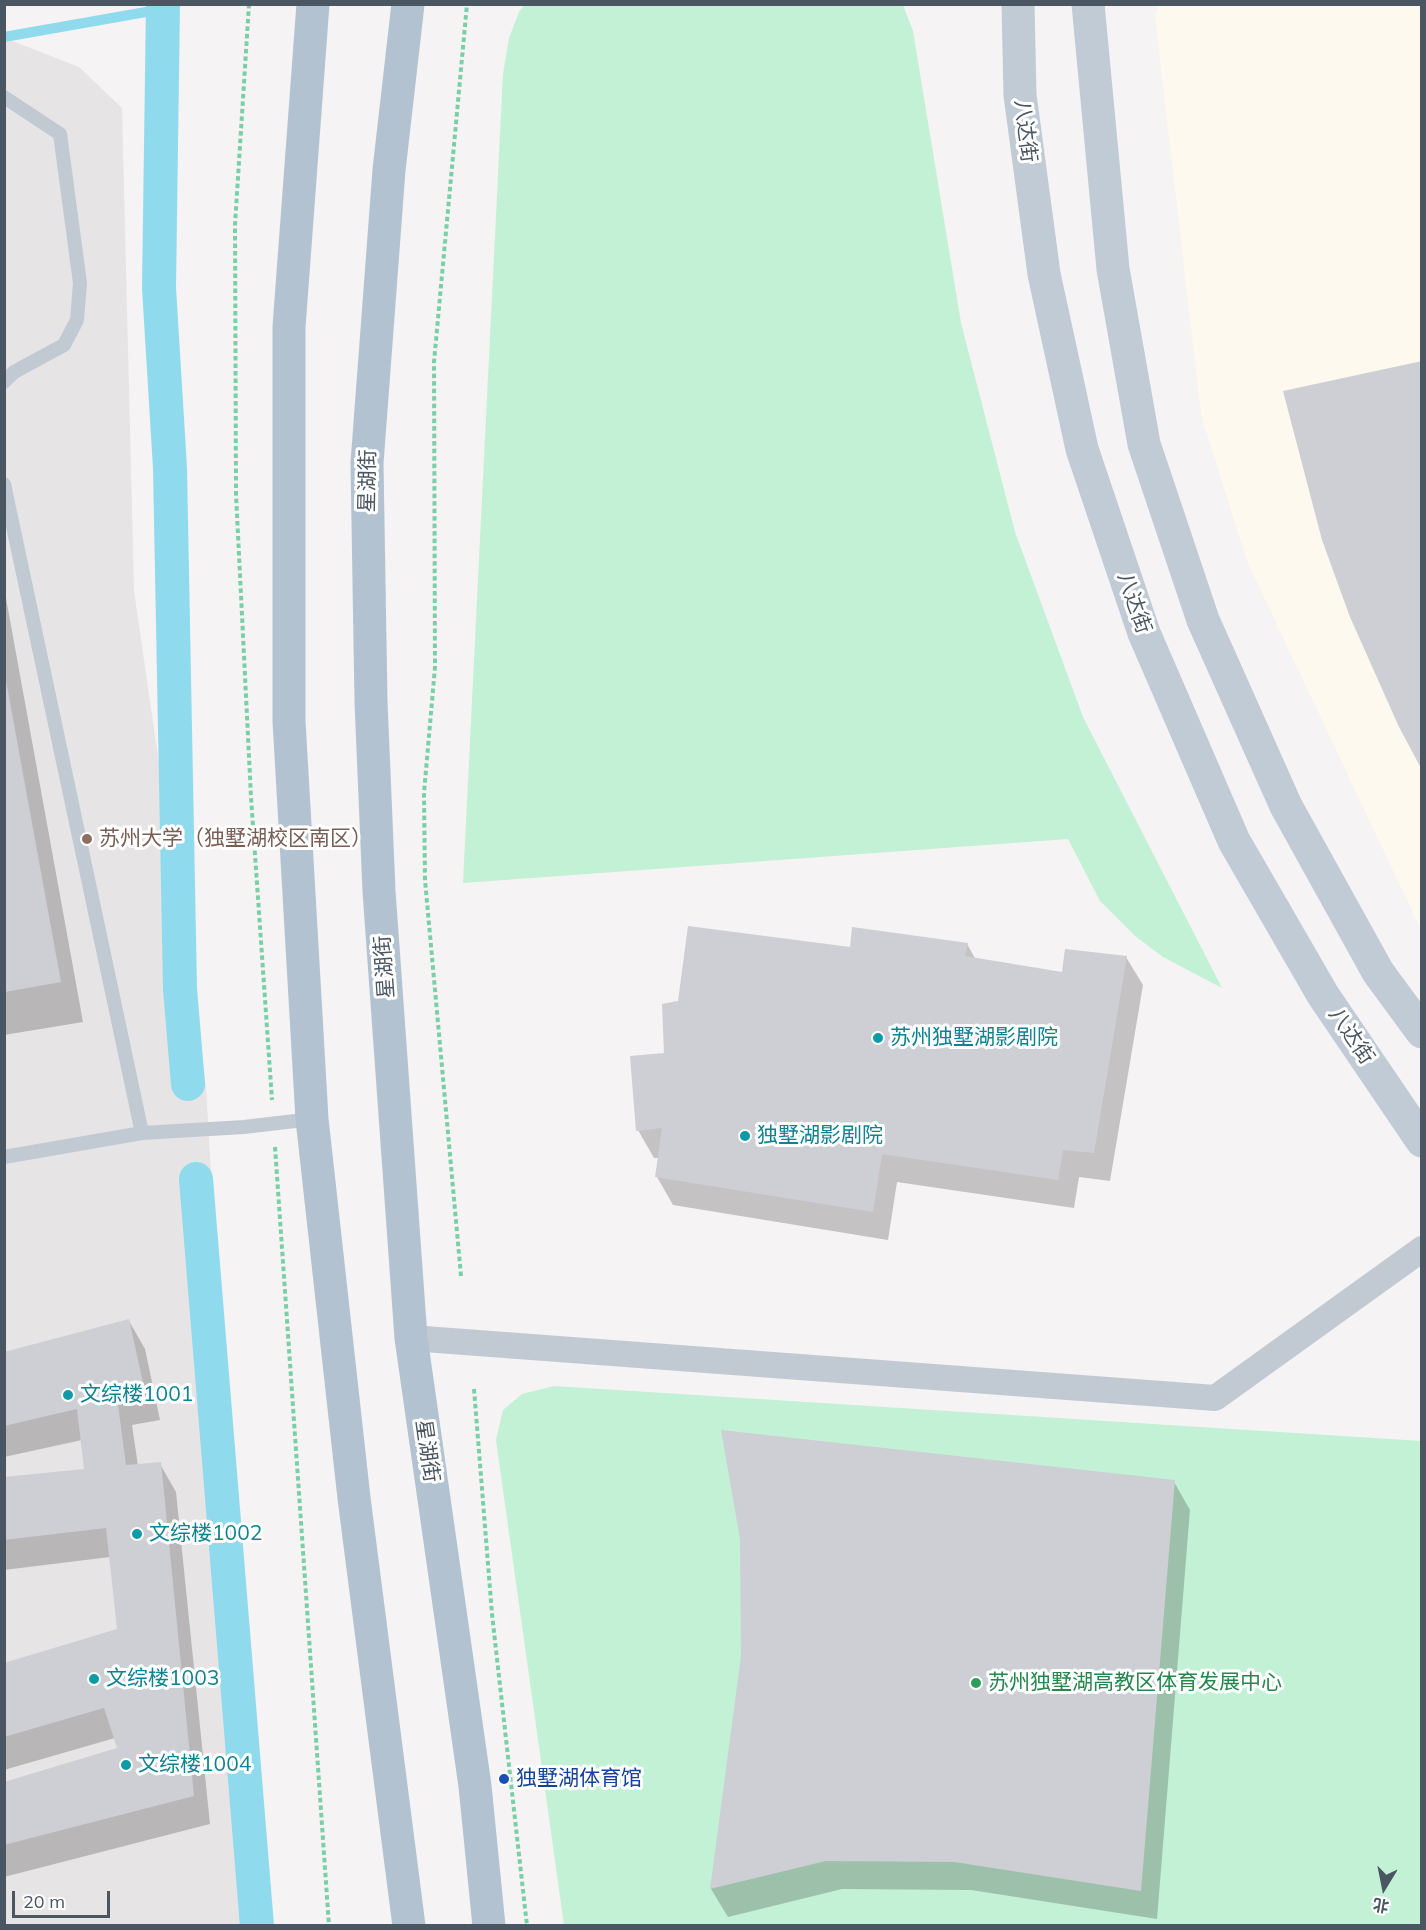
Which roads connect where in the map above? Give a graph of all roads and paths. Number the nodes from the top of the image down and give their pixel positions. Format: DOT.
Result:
graph roads {
  1 [pos="314,4"];
  2 [pos="408,4"];
  3 [pos="467,4"];
  4 [pos="1018,4"];
  5 [pos="1088,4"];
  6 [pos="4,97"];
  7 [pos="4,382"];
  8 [pos="4,484"];
  9 [pos="1422,1032"];
  10 [pos="312,1119"];
  11 [pos="142,1133"];
  12 [pos="1422,1141"];
  13 [pos="4,1157"];
  14 [pos="1422,1249"];
  15 [pos="461,1276"];
  16 [pos="411,1338"];
  17 [pos="474,1389"];
  18 [pos="409,1926"];
  19 [pos="489,1926"];
  20 [pos="527,1926"];
  1 -- 10 [label="main road"];
  2 -- 16 [label="main road, 星湖街"];
  3 -- 15 [label="path"];
  4 -- 12 [label="street, 八达街"];
  5 -- 9 [label="street"];
  6 -- 7 [label="lane"];
  8 -- 11 [label="lane"];
  10 -- 11 [label="lane"];
  10 -- 18 [label="main road"];
  11 -- 13 [label="lane"];
  14 -- 16 [label="street"];
  16 -- 19 [label="main road, 星湖街"];
  17 -- 20 [label="path"];
}
